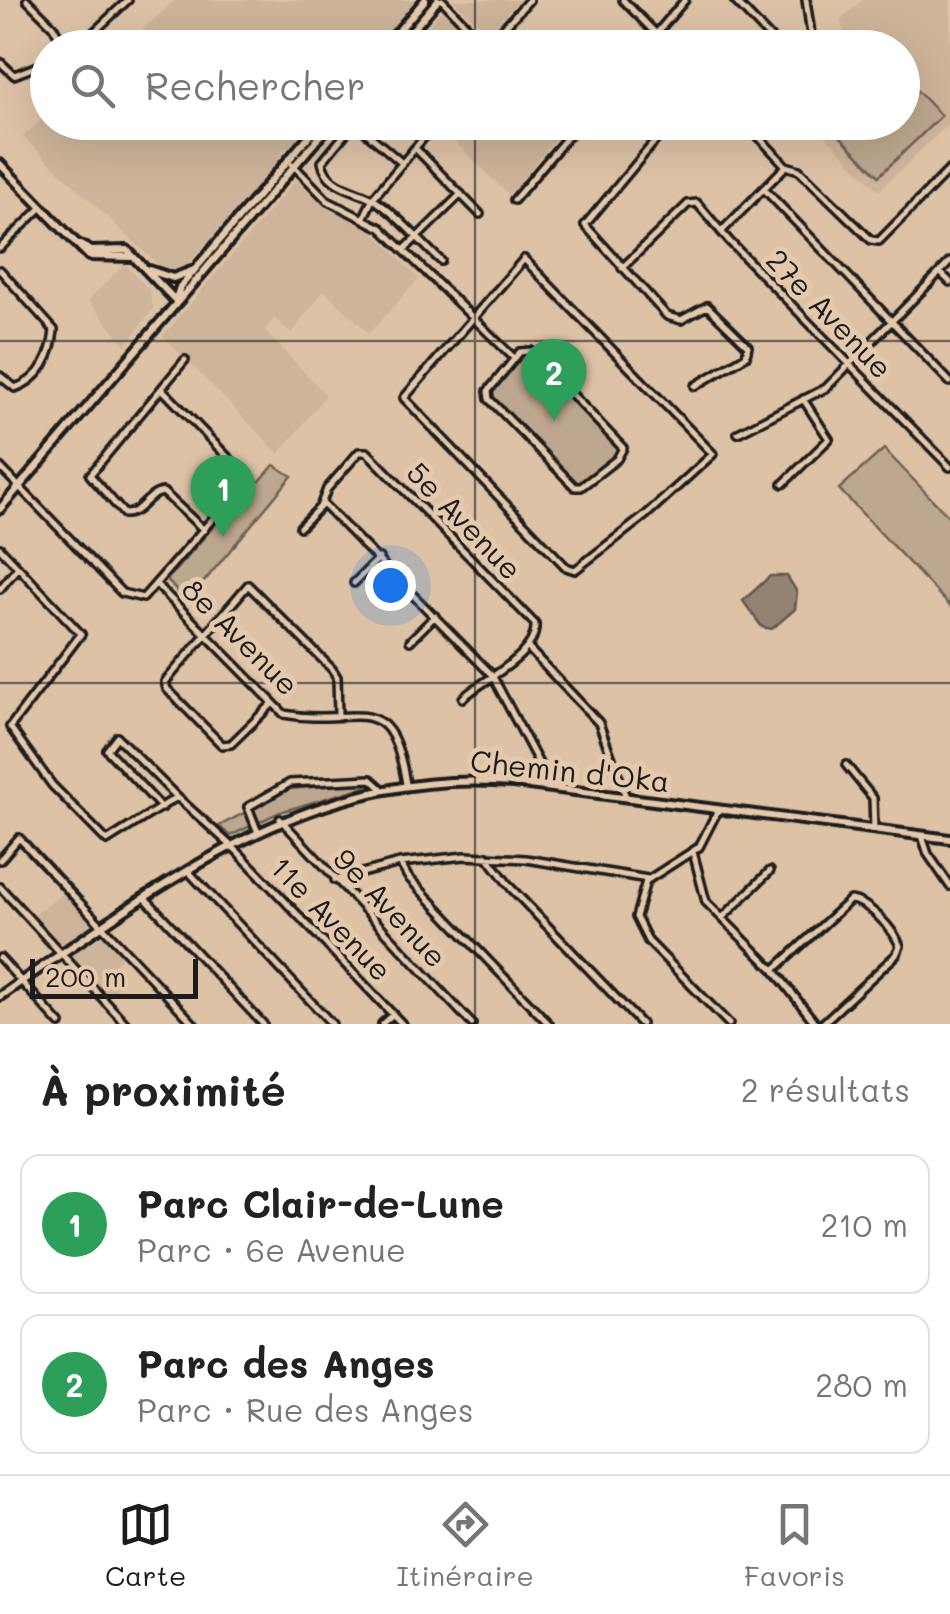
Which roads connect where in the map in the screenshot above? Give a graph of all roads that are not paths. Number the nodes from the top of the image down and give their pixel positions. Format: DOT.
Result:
graph roads {
  1 [pos="27,0"];
  2 [pos="114,0"];
  3 [pos="128,0"];
  4 [pos="425,0"];
  5 [pos="440,0"];
  6 [pos="530,0"];
  7 [pos="623,0"];
  8 [pos="684,0"];
  9 [pos="734,0"];
  10 [pos="806,0"];
  11 [pos="121,6"];
  12 [pos="54,30"];
  13 [pos="96,30"];
  14 [pos="399,30"];
  15 [pos="413,30"];
  16 [pos="471,30"];
  17 [pos="503,30"];
  18 [pos="652,30"];
  19 [pos="659,30"];
  20 [pos="763,30"];
  21 [pos="811,30"];
  22 [pos="0,62"];
  23 [pos="30,69"];
  24 [pos="308,140"];
  25 [pos="314,140"];
  26 [pos="342,140"];
  27 [pos="375,140"];
  28 [pos="421,140"];
  29 [pos="566,140"];
  30 [pos="656,140"];
  31 [pos="761,140"];
  32 [pos="415,148"];
  33 [pos="402,163"];
  34 [pos="0,164"];
  35 [pos="291,164"];
  36 [pos="786,166"];
  37 [pos="950,169"];
  38 [pos="764,189"];
  39 [pos="461,194"];
  40 [pos="373,198"];
  41 [pos="514,200"];
  42 [pos="42,208"];
  43 [pos="480,214"];
  44 [pos="364,217"];
  45 [pos="723,230"];
  46 [pos="417,238"];
  47 [pos="0,248"];
  48 [pos="404,250"];
  49 [pos="441,261"];
  50 [pos="950,262"];
  51 [pos="143,268"];
  52 [pos="196,268"];
  53 [pos="622,268"];
  54 [pos="0,270"];
  55 [pos="940,272"];
  56 [pos="950,282"];
  57 [pos="176,300"];
  58 [pos="470,317"];
  59 [pos="894,323"];
  60 [pos="514,358"];
  61 [pos="185,360"];
  62 [pos="850,366"];
  63 [pos="0,376"];
  64 [pos="950,382"];
  65 [pos="695,386"];
  66 [pos="162,389"];
  67 [pos="803,398"];
  68 [pos="738,432"];
  69 [pos="0,467"];
  70 [pos="950,467"];
  71 [pos="783,484"];
  72 [pos="19,486"];
  73 [pos="322,503"];
  74 [pos="0,509"];
  75 [pos="300,527"];
  76 [pos="204,530"];
  77 [pos="0,548"];
  78 [pos="380,558"];
  79 [pos="18,567"];
  80 [pos="354,583"];
  81 [pos="157,585"];
  82 [pos="0,589"];
  83 [pos="435,616"];
  84 [pos="204,631"];
  85 [pos="410,641"];
  86 [pos="526,648"];
  87 [pos="492,675"];
  88 [pos="463,698"];
  89 [pos="272,704"];
  90 [pos="338,715"];
  91 [pos="846,765"];
  92 [pos="406,784"];
  93 [pos="546,786"];
  94 [pos="381,788"];
  95 [pos="626,797"];
  96 [pos="177,798"];
  97 [pos="162,808"];
  98 [pos="718,809"];
  99 [pos="280,819"];
  100 [pos="257,830"];
  101 [pos="874,830"];
  102 [pos="922,836"];
  103 [pos="950,840"];
  104 [pos="230,844"];
  105 [pos="692,852"];
  106 [pos="487,856"];
  107 [pos="0,860"];
  108 [pos="400,862"];
  109 [pos="188,870"];
  110 [pos="770,871"];
  111 [pos="648,879"];
  112 [pos="335,880"];
  113 [pos="950,886"];
  114 [pos="0,887"];
  115 [pos="146,899"];
  116 [pos="721,918"];
  117 [pos="103,928"];
  118 [pos="63,954"];
  119 [pos="0,958"];
  120 [pos="774,970"];
  121 [pos="21,982"];
  122 [pos="0,996"];
  123 [pos="393,1014"];
  124 [pos="60,1024"];
  125 [pos="126,1024"];
  126 [pos="194,1024"];
  127 [pos="263,1024"];
  128 [pos="332,1024"];
  129 [pos="382,1024"];
  130 [pos="402,1024"];
  131 [pos="472,1024"];
  132 [pos="550,1024"];
  133 [pos="642,1024"];
  134 [pos="729,1024"];
  135 [pos="819,1024"];
  1 -- 12 [label="street"];
  2 -- 11 [label="street"];
  3 -- 11 [label="street"];
  4 -- 14 [label="street"];
  5 -- 15 [label="street"];
  5 -- 16 [label="street"];
  6 -- 17 [label="street"];
  7 -- 18 [label="street"];
  8 -- 19 [label="street"];
  9 -- 20 [label="street"];
  10 -- 21 [label="street"];
  11 -- 13 [label="street"];
  22 -- 23 [label="street"];
  24 -- 35 [label="street"];
  25 -- 35 [label="street"];
  26 -- 40 [label="street"];
  27 -- 33 [label="street"];
  28 -- 32 [label="street"];
  29 -- 41 [label="street"];
  30 -- 53 [label="street"];
  31 -- 36 [label="street"];
  32 -- 33 [label="street"];
  32 -- 39 [label="street"];
  33 -- 40 [label="street"];
  34 -- 42 [label="street"];
  35 -- 44 [label="street"];
  35 -- 52 [label="street"];
  35 -- 57 [label="street"];
  36 -- 37 [label="street"];
  36 -- 38 [label="street"];
  38 -- 45 [label="street"];
  38 -- 59 [label="street"];
  39 -- 43 [label="street"];
  39 -- 46 [label="street"];
  40 -- 44 [label="street"];
  40 -- 46 [label="street"];
  42 -- 47 [label="street"];
  42 -- 51 [label="street"];
  44 -- 48 [label="street"];
  45 -- 53 [label="street, 27e Avenue"];
  45 -- 62 [label="street, 27e Avenue"];
  46 -- 48 [label="street"];
  46 -- 49 [label="street"];
  48 -- 58 [label="street"];
  50 -- 55 [label="street"];
  51 -- 52 [label="street"];
  51 -- 57 [label="street"];
  52 -- 57 [label="street"];
  53 -- 65 [label="street"];
  54 -- 63 [label="street"];
  55 -- 56 [label="street"];
  55 -- 59 [label="street"];
  57 -- 72 [label="street"];
  58 -- 58 [label="street"];
  58 -- 60 [label="street"];
  59 -- 62 [label="street"];
  59 -- 64 [label="street"];
  60 -- 60 [label="street"];
  61 -- 66 [label="street"];
  62 -- 67 [label="street"];
  62 -- 70 [label="street, 27e Avenue"];
  66 -- 76 [label="street"];
  66 -- 76 [label="street"];
  67 -- 68 [label="street"];
  67 -- 71 [label="street"];
  69 -- 72 [label="street, 8e Avenue"];
  72 -- 74 [label="street"];
  72 -- 81 [label="street, 8e Avenue"];
  73 -- 75 [label="street"];
  73 -- 78 [label="street"];
  73 -- 86 [label="street, 5e Avenue"];
  76 -- 81 [label="street"];
  77 -- 79 [label="street"];
  78 -- 80 [label="street"];
  78 -- 83 [label="street"];
  79 -- 82 [label="street"];
  79 -- 97 [label="street"];
  81 -- 84 [label="street, 8e Avenue"];
  83 -- 85 [label="street"];
  83 -- 87 [label="street"];
  84 -- 89 [label="street, 8e Avenue"];
  84 -- 89 [label="street"];
  84 -- 90 [label="street"];
  86 -- 87 [label="street"];
  86 -- 95 [label="street"];
  87 -- 88 [label="street"];
  87 -- 93 [label="street"];
  89 -- 90 [label="street, 8e Avenue"];
  90 -- 92 [label="street, 8e Avenue"];
  91 -- 101 [label="street"];
  92 -- 93 [label="street, Chemin d'Oka"];
  92 -- 94 [label="street, Chemin d'Oka"];
  93 -- 95 [label="street, Chemin d'Oka"];
  94 -- 99 [label="street, Chemin d'Oka"];
  94 -- 100 [label="street"];
  95 -- 98 [label="street, Chemin d'Oka"];
  96 -- 97 [label="street"];
  96 -- 97 [label="street, 11e Avenue"];
  96 -- 104 [label="street, 11e Avenue"];
  98 -- 101 [label="street, Chemin d'Oka"];
  98 -- 105 [label="street"];
  99 -- 100 [label="street, Chemin d'Oka"];
  99 -- 112 [label="street, 9e Avenue"];
  100 -- 104 [label="street, Chemin d'Oka"];
  101 -- 102 [label="street, Chemin d'Oka"];
  102 -- 103 [label="street, Chemin d'Oka"];
  102 -- 113 [label="street"];
  104 -- 109 [label="street, Chemin d'Oka"];
  104 -- 123 [label="street, 11e Avenue"];
  105 -- 111 [label="street"];
  105 -- 116 [label="street"];
  106 -- 108 [label="street"];
  106 -- 111 [label="street"];
  106 -- 133 [label="street"];
  107 -- 117 [label="street"];
  108 -- 112 [label="street"];
  108 -- 132 [label="street"];
  109 -- 115 [label="street, Chemin d'Oka"];
  109 -- 128 [label="street"];
  110 -- 116 [label="street"];
  111 -- 134 [label="street"];
  112 -- 131 [label="street, 9e Avenue"];
  114 -- 118 [label="street"];
  115 -- 117 [label="street, Chemin d'Oka"];
  115 -- 127 [label="street"];
  116 -- 120 [label="street"];
  117 -- 118 [label="street, Chemin d'Oka"];
  117 -- 126 [label="street"];
  118 -- 121 [label="street, Chemin d'Oka"];
  118 -- 125 [label="street"];
  119 -- 121 [label="street"];
  120 -- 135 [label="street"];
  120 -- 135 [label="street"];
  121 -- 122 [label="street, Chemin d'Oka"];
  121 -- 124 [label="street"];
  123 -- 129 [label="street"];
  123 -- 130 [label="street, 11e Avenue"];
}
